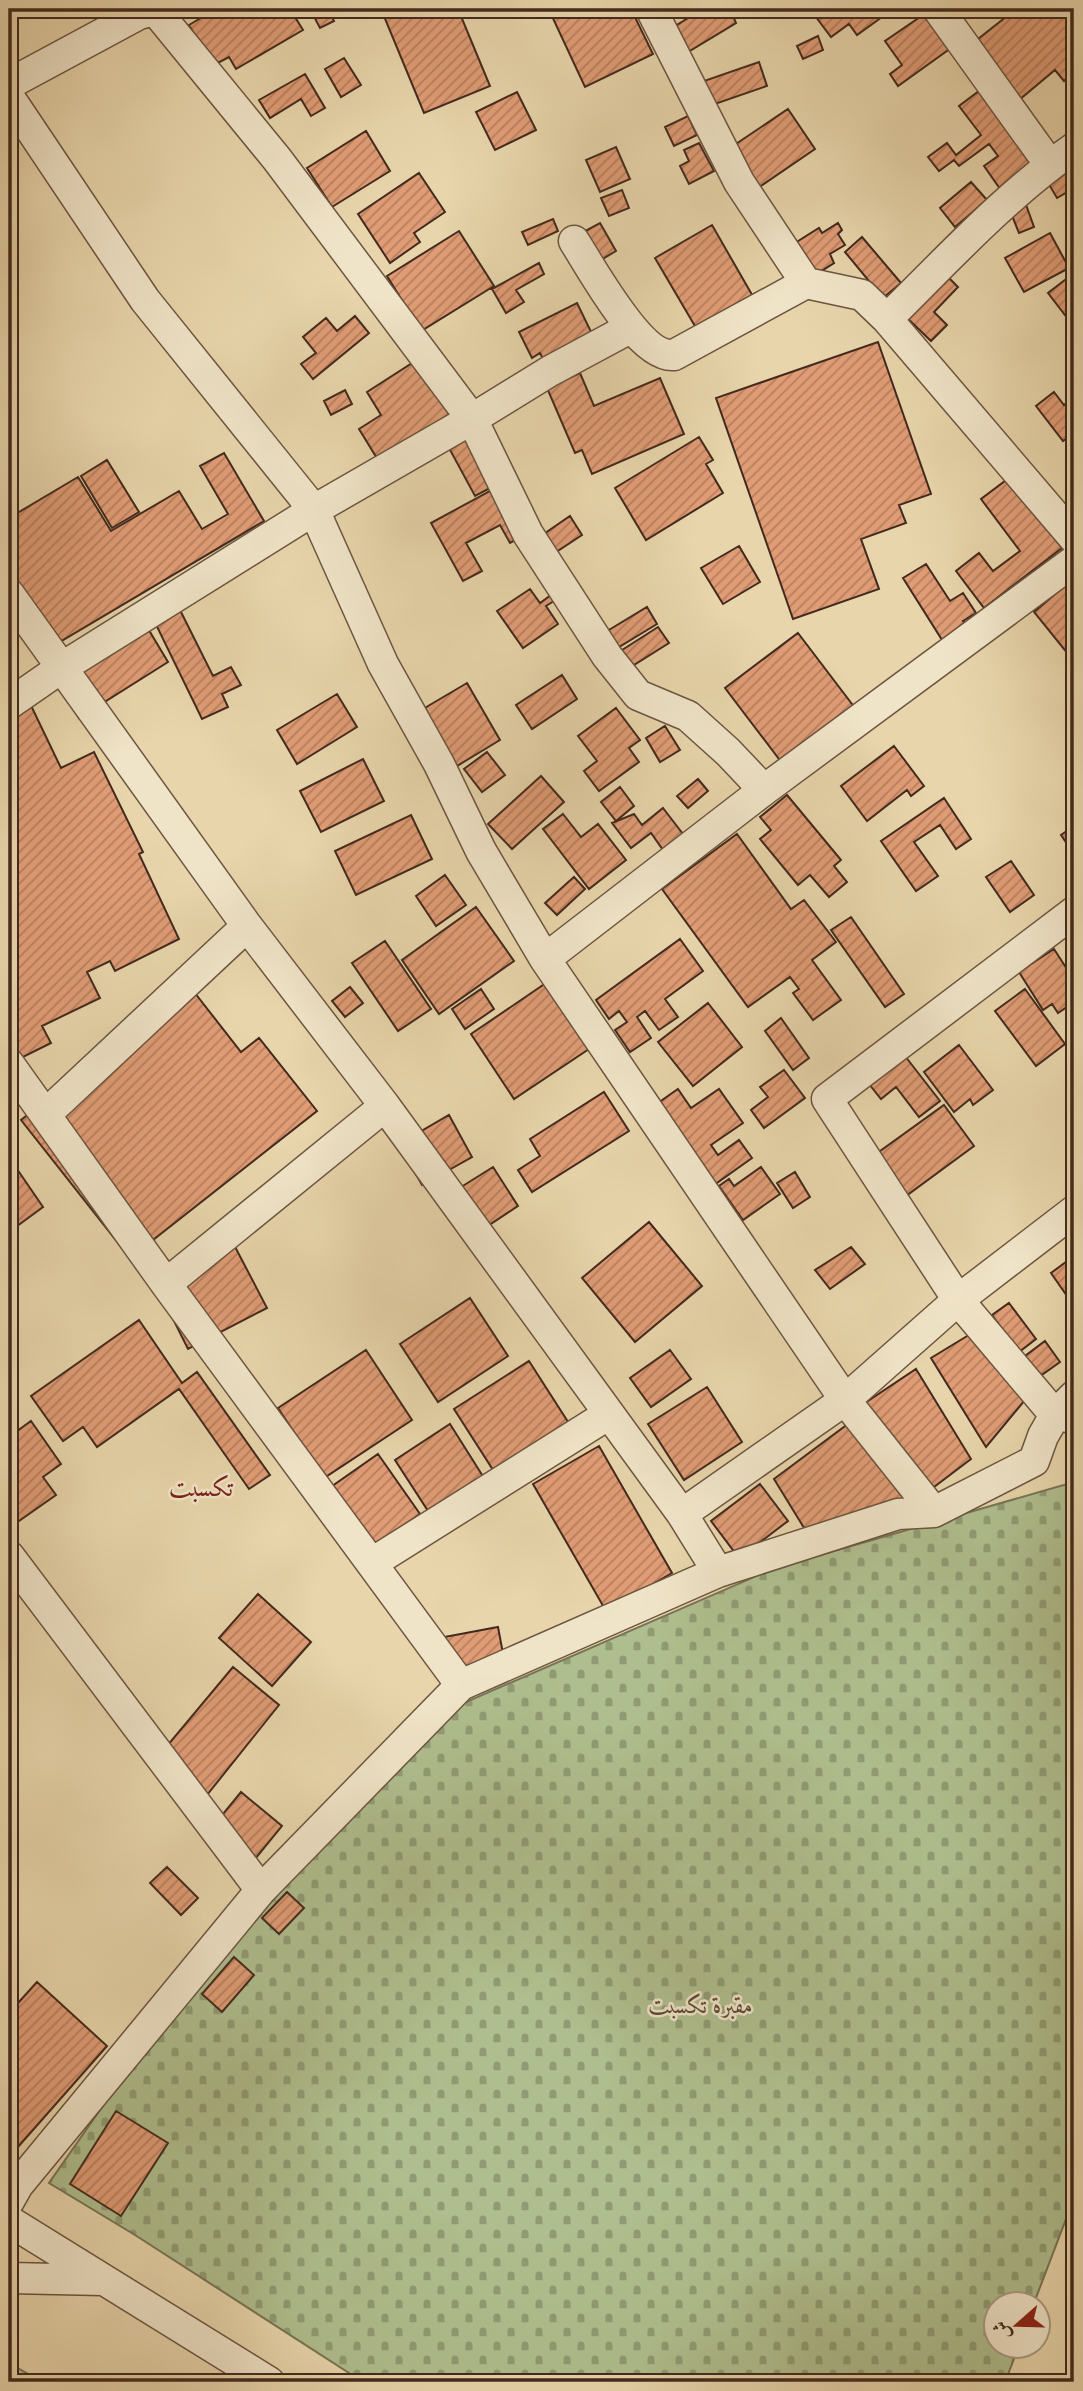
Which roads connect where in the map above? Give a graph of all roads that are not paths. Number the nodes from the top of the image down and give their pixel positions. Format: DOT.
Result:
graph roads {
  1 [pos="650,9"];
  2 [pos="938,9"];
  3 [pos="158,10"];
  4 [pos="9,84"];
  5 [pos="9,97"];
  6 [pos="1074,148"];
  7 [pos="1050,165"];
  8 [pos="574,241"];
  9 [pos="806,284"];
  10 [pos="887,319"];
  11 [pos="630,328"];
  12 [pos="472,419"];
  13 [pos="314,510"];
  14 [pos="1074,538"];
  15 [pos="1074,561"];
  16 [pos="9,594"];
  17 [pos="61,668"];
  18 [pos="9,704"];
  19 [pos="764,790"];
  20 [pos="1074,912"];
  21 [pos="247,926"];
  22 [pos="545,960"];
  23 [pos="9,1063"];
  24 [pos="384,1106"];
  25 [pos="46,1114"];
  26 [pos="1074,1211"];
  27 [pos="166,1284"];
  28 [pos="958,1300"];
  29 [pos="845,1400"];
  30 [pos="1068,1410"];
  31 [pos="609,1413"];
  32 [pos="934,1513"];
  33 [pos="682,1514"];
  34 [pos="9,1556"];
  35 [pos="372,1563"];
  36 [pos="718,1572"];
  37 [pos="461,1685"];
  38 [pos="261,1890"];
  39 [pos="12,2187"];
  40 [pos="9,2221"];
  41 [pos="9,2278"];
  42 [pos="104,2280"];
  43 [pos="269,2382"];
  1 -- 9 [label="street"];
  2 -- 7 [label="street"];
  3 -- 4 [label="street"];
  3 -- 12 [label="street"];
  5 -- 13 [label="street"];
  6 -- 7 [label="street"];
  7 -- 10 [label="street"];
  8 -- 11 [label="street"];
  9 -- 10 [label="street"];
  9 -- 11 [label="street"];
  10 -- 14 [label="street"];
  11 -- 12 [label="street"];
  12 -- 13 [label="street"];
  12 -- 19 [label="street"];
  13 -- 17 [label="street"];
  13 -- 22 [label="street"];
  15 -- 19 [label="street"];
  16 -- 17 [label="street"];
  17 -- 18 [label="street"];
  17 -- 21 [label="street"];
  19 -- 22 [label="street"];
  20 -- 28 [label="street"];
  21 -- 24 [label="street"];
  21 -- 25 [label="street"];
  22 -- 29 [label="street"];
  23 -- 25 [label="street"];
  24 -- 27 [label="street"];
  24 -- 31 [label="street"];
  25 -- 27 [label="street"];
  26 -- 28 [label="street"];
  27 -- 35 [label="street"];
  28 -- 29 [label="street"];
  28 -- 30 [label="street"];
  29 -- 32 [label="street"];
  29 -- 33 [label="street"];
  30 -- 32 [label="street"];
  31 -- 33 [label="street"];
  31 -- 35 [label="street"];
  32 -- 36 [label="street"];
  33 -- 36 [label="street"];
  34 -- 38 [label="street"];
  35 -- 37 [label="street"];
  36 -- 37 [label="street"];
  37 -- 38 [label="street"];
  38 -- 39 [label="street"];
  40 -- 42 [label="street"];
  41 -- 42 [label="street"];
  42 -- 43 [label="street"];
}
